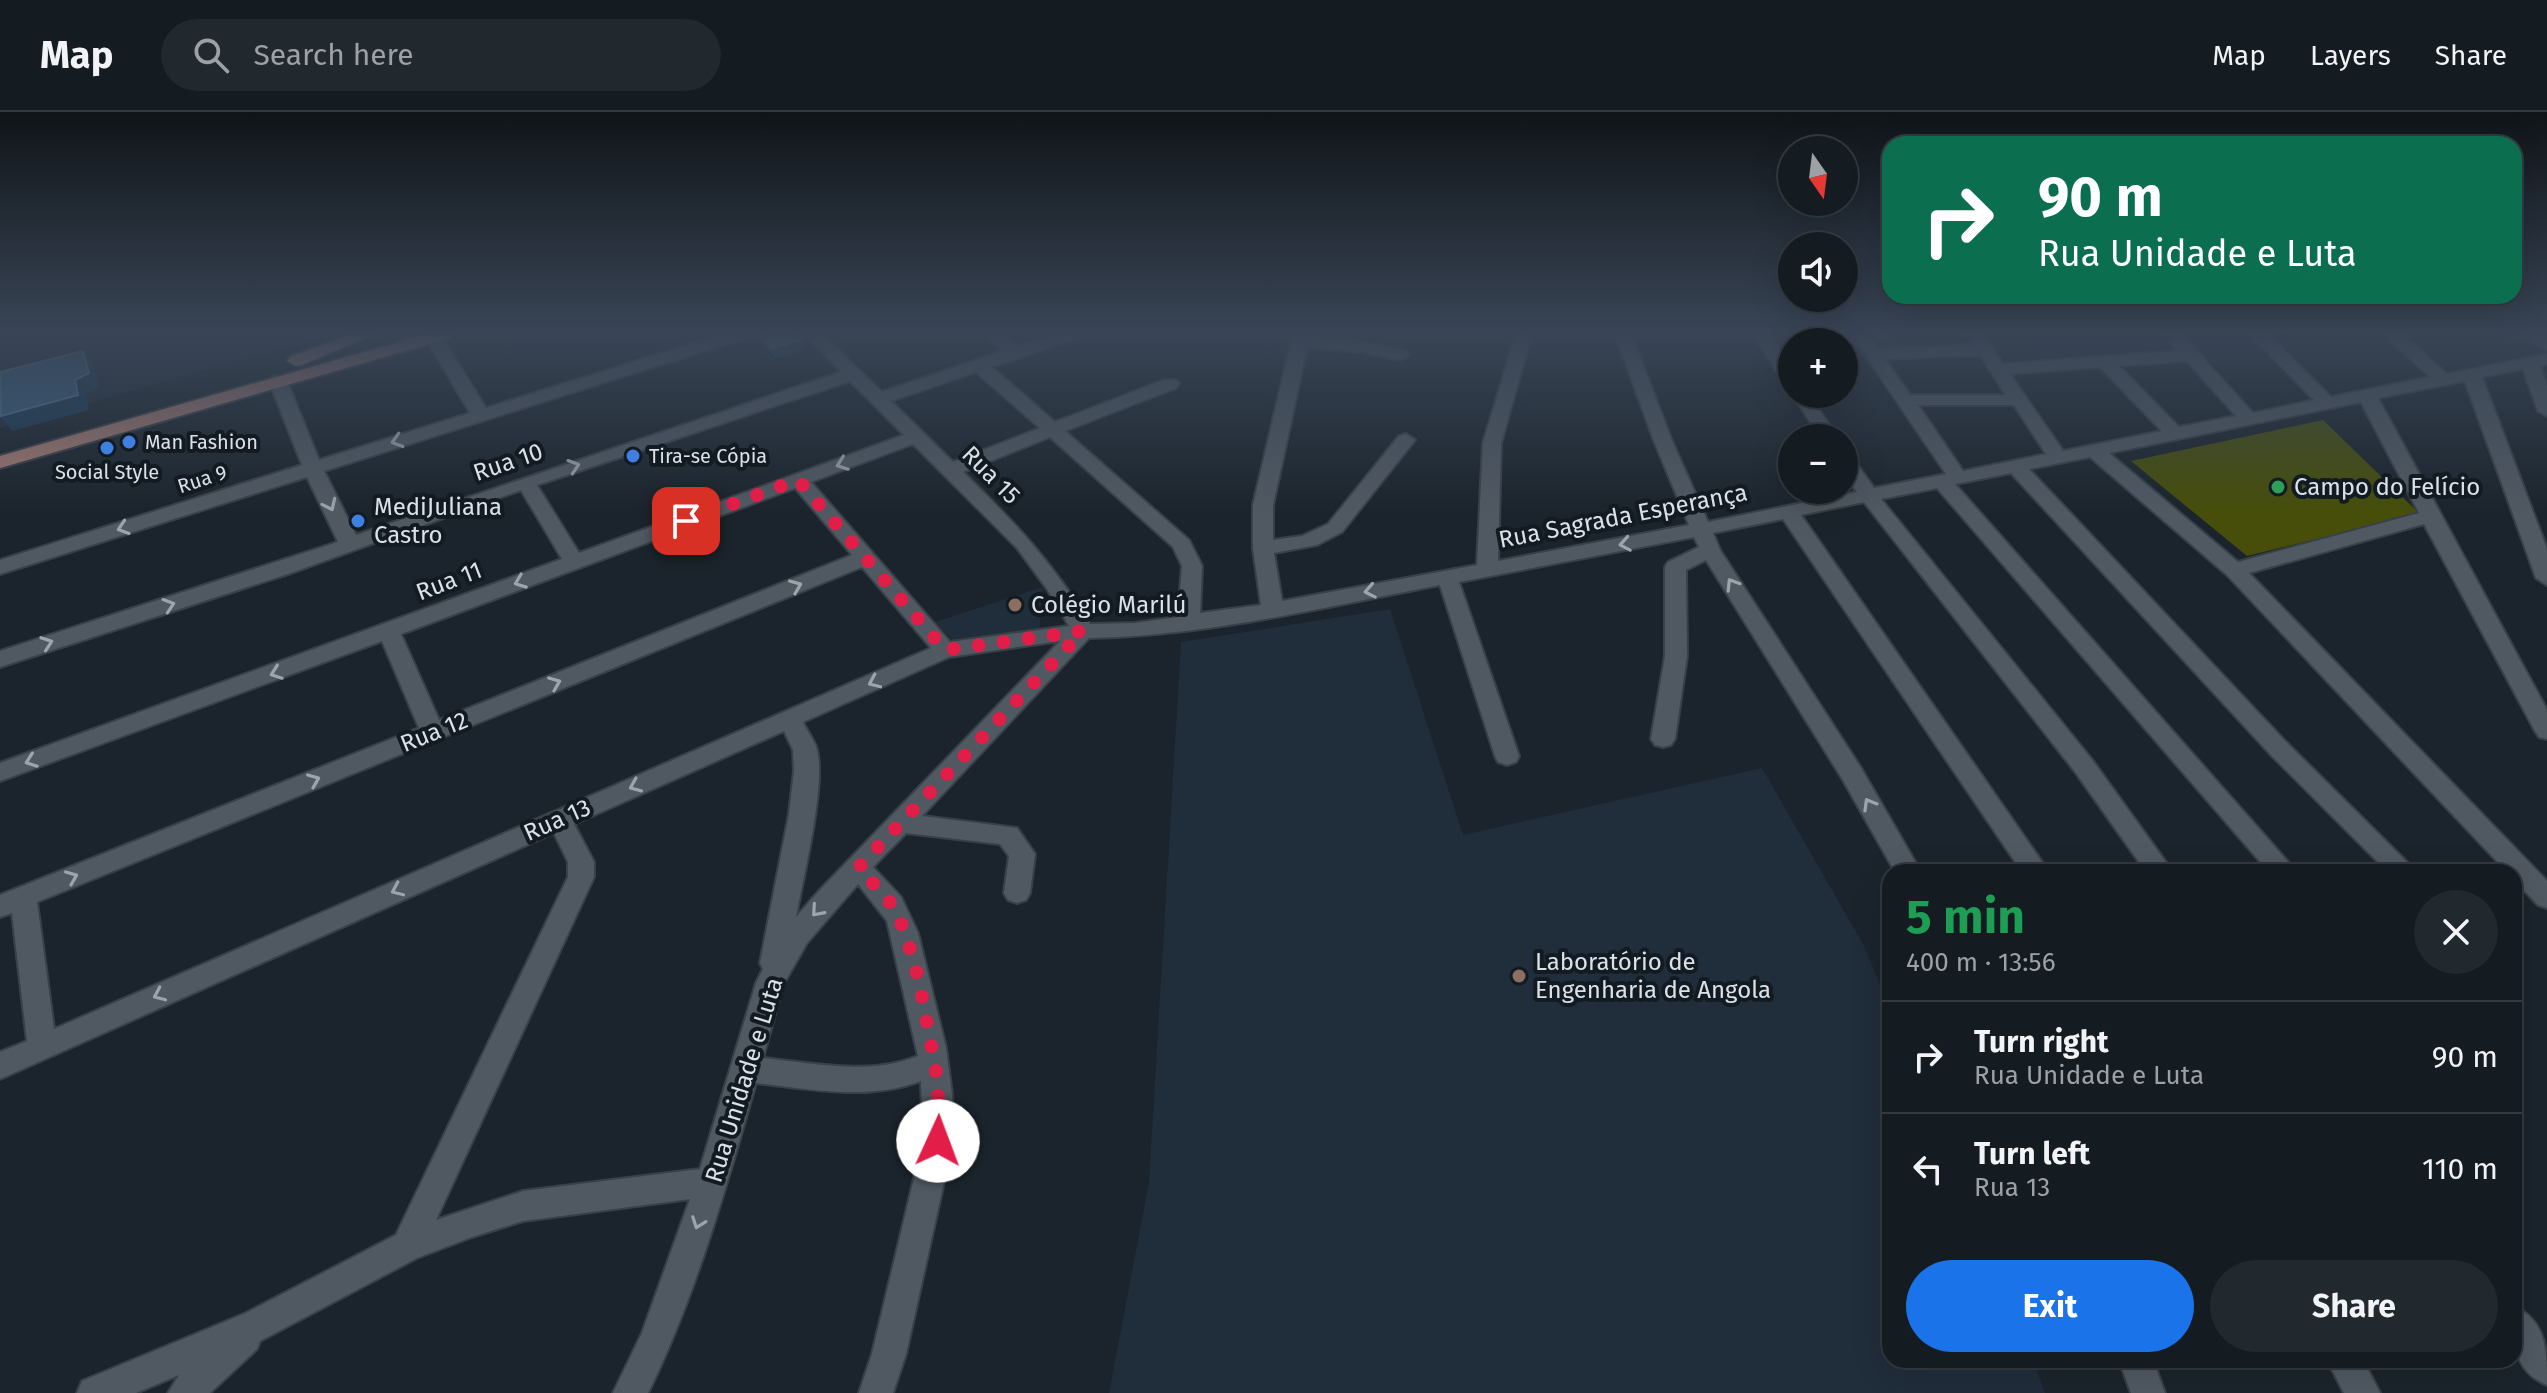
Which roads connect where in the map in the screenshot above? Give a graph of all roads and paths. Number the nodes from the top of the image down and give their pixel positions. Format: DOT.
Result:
graph roads {
  1 [pos="205,394"];
  2 [pos="234,394"];
  3 [pos="283,394"];
  4 [pos="470,394"];
  5 [pos="549,394"];
  6 [pos="792,394"];
  7 [pos="871,394"];
  8 [pos="895,394"];
  9 [pos="1013,394"];
  10 [pos="1145,394"];
  11 [pos="1288,394"];
  12 [pos="1506,394"];
  13 [pos="1645,394"];
  14 [pos="1902,394"];
  15 [pos="2016,394"];
  16 [pos="2136,394"];
  17 [pos="2226,394"];
  18 [pos="2318,394"];
  19 [pos="2373,394"];
  20 [pos="2481,394"];
  21 [pos="2367,395"];
  22 [pos="877,400"];
  23 [pos="1907,400"];
  24 [pos="2020,400"];
  25 [pos="2327,403"];
  26 [pos="481,415"];
  27 [pos="2249,419"];
  28 [pos="1054,429"];
  29 [pos="2175,434"];
  30 [pos="916,437"];
  31 [pos="1406,440"];
  32 [pos="2094,450"];
  33 [pos="0,454"];
  34 [pos="2058,457"];
  35 [pos="0,462"];
  36 [pos="2016,466"];
  37 [pos="312,467"];
  38 [pos="950,470"];
  39 [pos="1950,479"];
  40 [pos="798,480"];
  41 [pos="1858,480"];
  42 [pos="526,482"];
  43 [pos="1868,495"];
  44 [pos="1788,511"];
  45 [pos="2430,516"];
  46 [pos="1706,539"];
  47 [pos="350,545"];
  48 [pos="1263,548"];
  49 [pos="867,557"];
  50 [pos="574,561"];
  51 [pos="0,567"];
  52 [pos="1487,568"];
  53 [pos="2234,570"];
  54 [pos="1447,576"];
  55 [pos="2547,578"];
  56 [pos="1273,610"];
  57 [pos="1189,623"];
  58 [pos="1083,631"];
  59 [pos="389,632"];
  60 [pos="945,650"];
  61 [pos="0,659"];
  62 [pos="790,719"];
  63 [pos="2547,731"];
  64 [pos="433,732"];
  65 [pos="1663,739"];
  66 [pos="1507,756"];
  67 [pos="0,772"];
  68 [pos="559,819"];
  69 [pos="903,823"];
  70 [pos="1903,864"];
  71 [pos="2031,864"];
  72 [pos="2155,864"];
  73 [pos="2277,864"];
  74 [pos="2396,864"];
  75 [pos="2515,864"];
  76 [pos="858,868"];
  77 [pos="2522,872"];
  78 [pos="1017,893"];
  79 [pos="2547,898"];
  80 [pos="12,902"];
  81 [pos="770,983"];
  82 [pos="42,1047"];
  83 [pos="933,1063"];
  84 [pos="0,1066"];
  85 [pos="747,1069"];
  86 [pos="712,1182"];
  87 [pos="407,1246"];
  88 [pos="258,1325"];
  89 [pos="2522,1334"];
  90 [pos="2139,1368"];
  91 [pos="2349,1368"];
  92 [pos="2547,1368"];
  93 [pos="94,1393"];
  94 [pos="185,1393"];
  95 [pos="630,1393"];
  96 [pos="876,1393"];
  97 [pos="2148,1393"];
  98 [pos="2363,1393"];
  1 -- 33 [label="main road"];
  2 -- 35 [label="main road"];
  3 -- 37 [label="street"];
  4 -- 26 [label="street"];
  5 -- 26 [label="street, Rua 9"];
  42 -- 6 [label="street, Rua 10, one-way"];
  7 -- 22 [label="street, Rua 15"];
  8 -- 22 [label="street"];
  9 -- 28 [label="street"];
  10 -- 28 [label="street"];
  11 -- 48 [label="street"];
  12 -- 52 [label="street"];
  13 -- 46 [label="street"];
  14 -- 23 [label="street"];
  15 -- 24 [label="street"];
  16 -- 29 [label="street"];
  17 -- 27 [label="street"];
  18 -- 25 [label="street"];
  19 -- 21 [label="street, Rua Sagrada Esperança"];
  20 -- 55 [label="street"];
  21 -- 25 [label="street, Rua Sagrada Esperança"];
  21 -- 45 [label="street"];
  22 -- 30 [label="street, Rua 15"];
  23 -- 24 [label="street"];
  23 -- 39 [label="street"];
  24 -- 34 [label="street"];
  25 -- 27 [label="street, Rua Sagrada Esperança"];
  26 -- 37 [label="street, Rua 9, one-way"];
  27 -- 29 [label="street, Rua Sagrada Esperança"];
  28 -- 38 [label="street"];
  28 -- 57 [label="street"];
  29 -- 32 [label="street, Rua Sagrada Esperança"];
  30 -- 38 [label="street, Rua 15"];
  30 -- 40 [label="street, Rua 11, one-way"];
  31 -- 48 [label="street"];
  32 -- 34 [label="street, Rua Sagrada Esperança"];
  32 -- 53 [label="street"];
  34 -- 36 [label="street, Rua Sagrada Esperança"];
  36 -- 39 [label="street, Rua Sagrada Esperança"];
  36 -- 74 [label="street"];
  37 -- 47 [label="street, one-way"];
  37 -- 51 [label="street, Rua 9, one-way"];
  38 -- 58 [label="street, Rua 15"];
  39 -- 43 [label="street, Rua Sagrada Esperança"];
  39 -- 73 [label="street"];
  40 -- 49 [label="street"];
  40 -- 50 [label="street, Rua 11"];
  41 -- 43 [label="street"];
  42 -- 47 [label="street, Rua 10"];
  42 -- 50 [label="street"];
  43 -- 44 [label="street, Rua Sagrada Esperança"];
  43 -- 72 [label="street"];
  44 -- 46 [label="street, Rua Sagrada Esperança"];
  44 -- 71 [label="street"];
  45 -- 53 [label="street"];
  45 -- 63 [label="street"];
  46 -- 52 [label="street, Rua Sagrada Esperança, one-way"];
  46 -- 65 [label="street"];
  70 -- 46 [label="street, one-way"];
  61 -- 47 [label="street, Rua 10, one-way"];
  48 -- 56 [label="street"];
  49 -- 60 [label="street"];
  64 -- 49 [label="street, Rua 12, one-way"];
  50 -- 59 [label="street, Rua 11, one-way"];
  52 -- 54 [label="street, Rua Sagrada Esperança"];
  53 -- 75 [label="street"];
  54 -- 56 [label="street, Rua Sagrada Esperança, one-way"];
  54 -- 66 [label="street"];
  56 -- 57 [label="street, Rua Sagrada Esperança"];
  57 -- 58 [label="street, Rua Sagrada Esperança"];
  58 -- 60 [label="street, Rua 13"];
  58 -- 69 [label="street, Rua Unidade e Luta"];
  59 -- 64 [label="street"];
  59 -- 67 [label="street, Rua 11, one-way"];
  60 -- 62 [label="street, Rua 13, one-way"];
  62 -- 68 [label="street, Rua 13, one-way"];
  62 -- 81 [label="street"];
  80 -- 64 [label="street, Rua 12, one-way"];
  68 -- 82 [label="street, Rua 13, one-way"];
  68 -- 87 [label="street"];
  69 -- 76 [label="street, Rua Unidade e Luta"];
  69 -- 78 [label="street"];
  76 -- 81 [label="street, Rua Unidade e Luta, one-way"];
  76 -- 83 [label="street"];
  77 -- 79 [label="street"];
  80 -- 82 [label="street"];
  81 -- 85 [label="street, Rua Unidade e Luta"];
  82 -- 84 [label="street, Rua 13"];
  83 -- 85 [label="street"];
  83 -- 96 [label="street"];
  85 -- 86 [label="street, Rua Unidade e Luta"];
  86 -- 87 [label="street"];
  86 -- 95 [label="street, Rua Unidade e Luta, one-way"];
  87 -- 88 [label="street"];
  88 -- 93 [label="street"];
  88 -- 94 [label="street"];
  89 -- 92 [label="street"];
  90 -- 97 [label="street"];
  91 -- 98 [label="street"];
}
